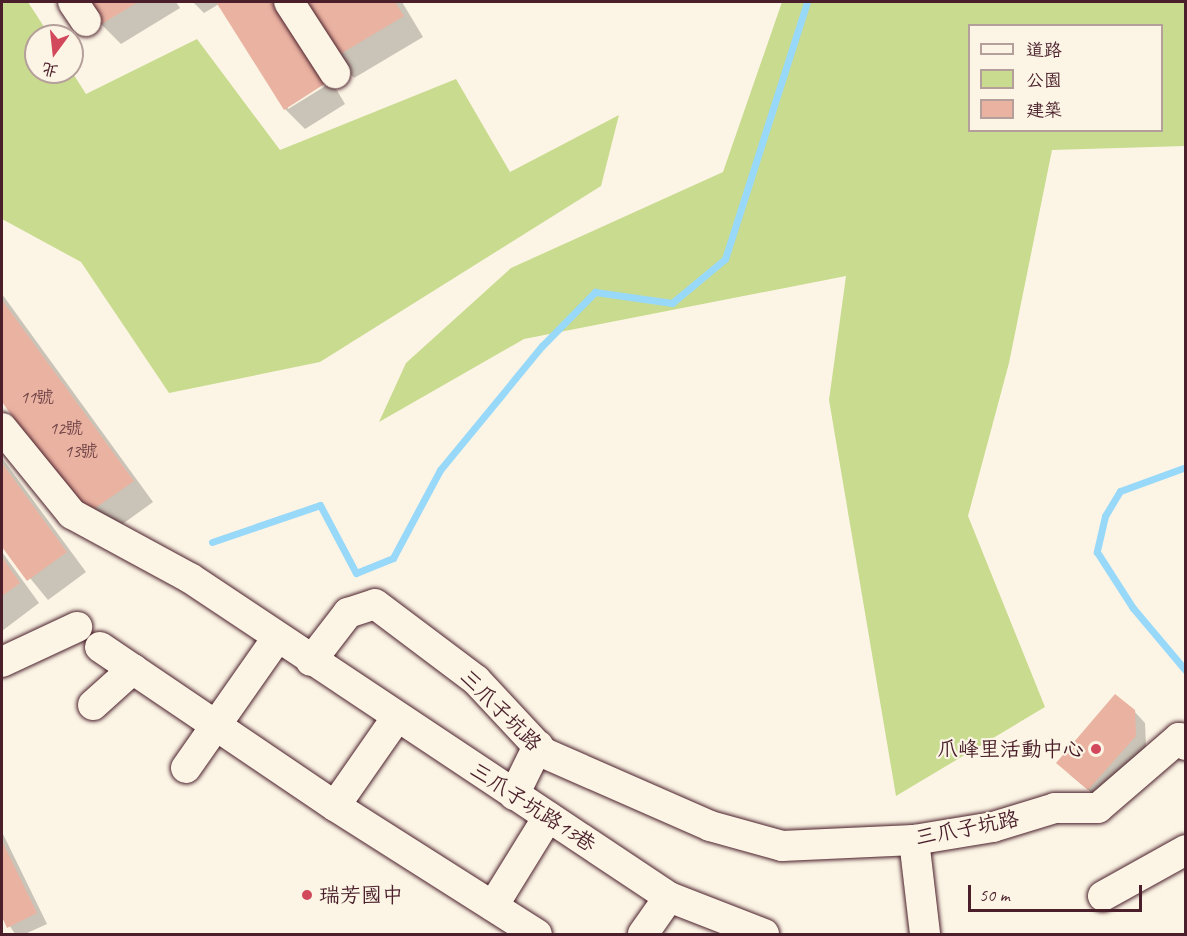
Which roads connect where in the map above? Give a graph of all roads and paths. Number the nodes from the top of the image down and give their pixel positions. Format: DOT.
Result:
graph roads {
  1 [pos="289,2"];
  2 [pos="335,74"];
  3 [pos="2,428"];
  4 [pos="77,627"];
  5 [pos="278,638"];
  6 [pos="100,647"];
  7 [pos="311,661"];
  8 [pos="2,662"];
  9 [pos="133,669"];
  10 [pos="93,705"];
  11 [pos="397,717"];
  12 [pos="216,726"];
  13 [pos="1185,745"];
  14 [pos="538,746"];
  15 [pos="186,768"];
  16 [pos="514,795"];
  17 [pos="335,806"];
  18 [pos="548,817"];
  19 [pos="914,840"];
  20 [pos="1185,850"];
  21 [pos="1103,896"];
  22 [pos="669,897"];
  23 [pos="493,906"];
  24 [pos="537,934"];
  25 [pos="643,934"];
  26 [pos="764,934"];
  27 [pos="925,934"];
  1 -- 2 [label="street"];
  3 -- 5 [label="street"];
  4 -- 8 [label="street"];
  5 -- 7 [label="street"];
  5 -- 12 [label="street"];
  6 -- 9 [label="street"];
  7 -- 11 [label="street, 三爪子坑路13巷"];
  7 -- 14 [label="street, 三爪子坑路"];
  9 -- 10 [label="street"];
  9 -- 12 [label="street"];
  11 -- 16 [label="street, 三爪子坑路13巷"];
  11 -- 17 [label="street"];
  12 -- 15 [label="street"];
  12 -- 17 [label="street"];
  13 -- 19 [label="street, 三爪子坑路"];
  14 -- 16 [label="street"];
  14 -- 19 [label="street, 三爪子坑路"];
  16 -- 18 [label="street, 三爪子坑路13巷"];
  17 -- 23 [label="street"];
  18 -- 22 [label="street, 三爪子坑路13巷"];
  18 -- 23 [label="street"];
  19 -- 27 [label="street"];
  20 -- 21 [label="street"];
  22 -- 25 [label="street"];
  22 -- 26 [label="street, 三爪子坑路13巷"];
  23 -- 24 [label="street"];
}
